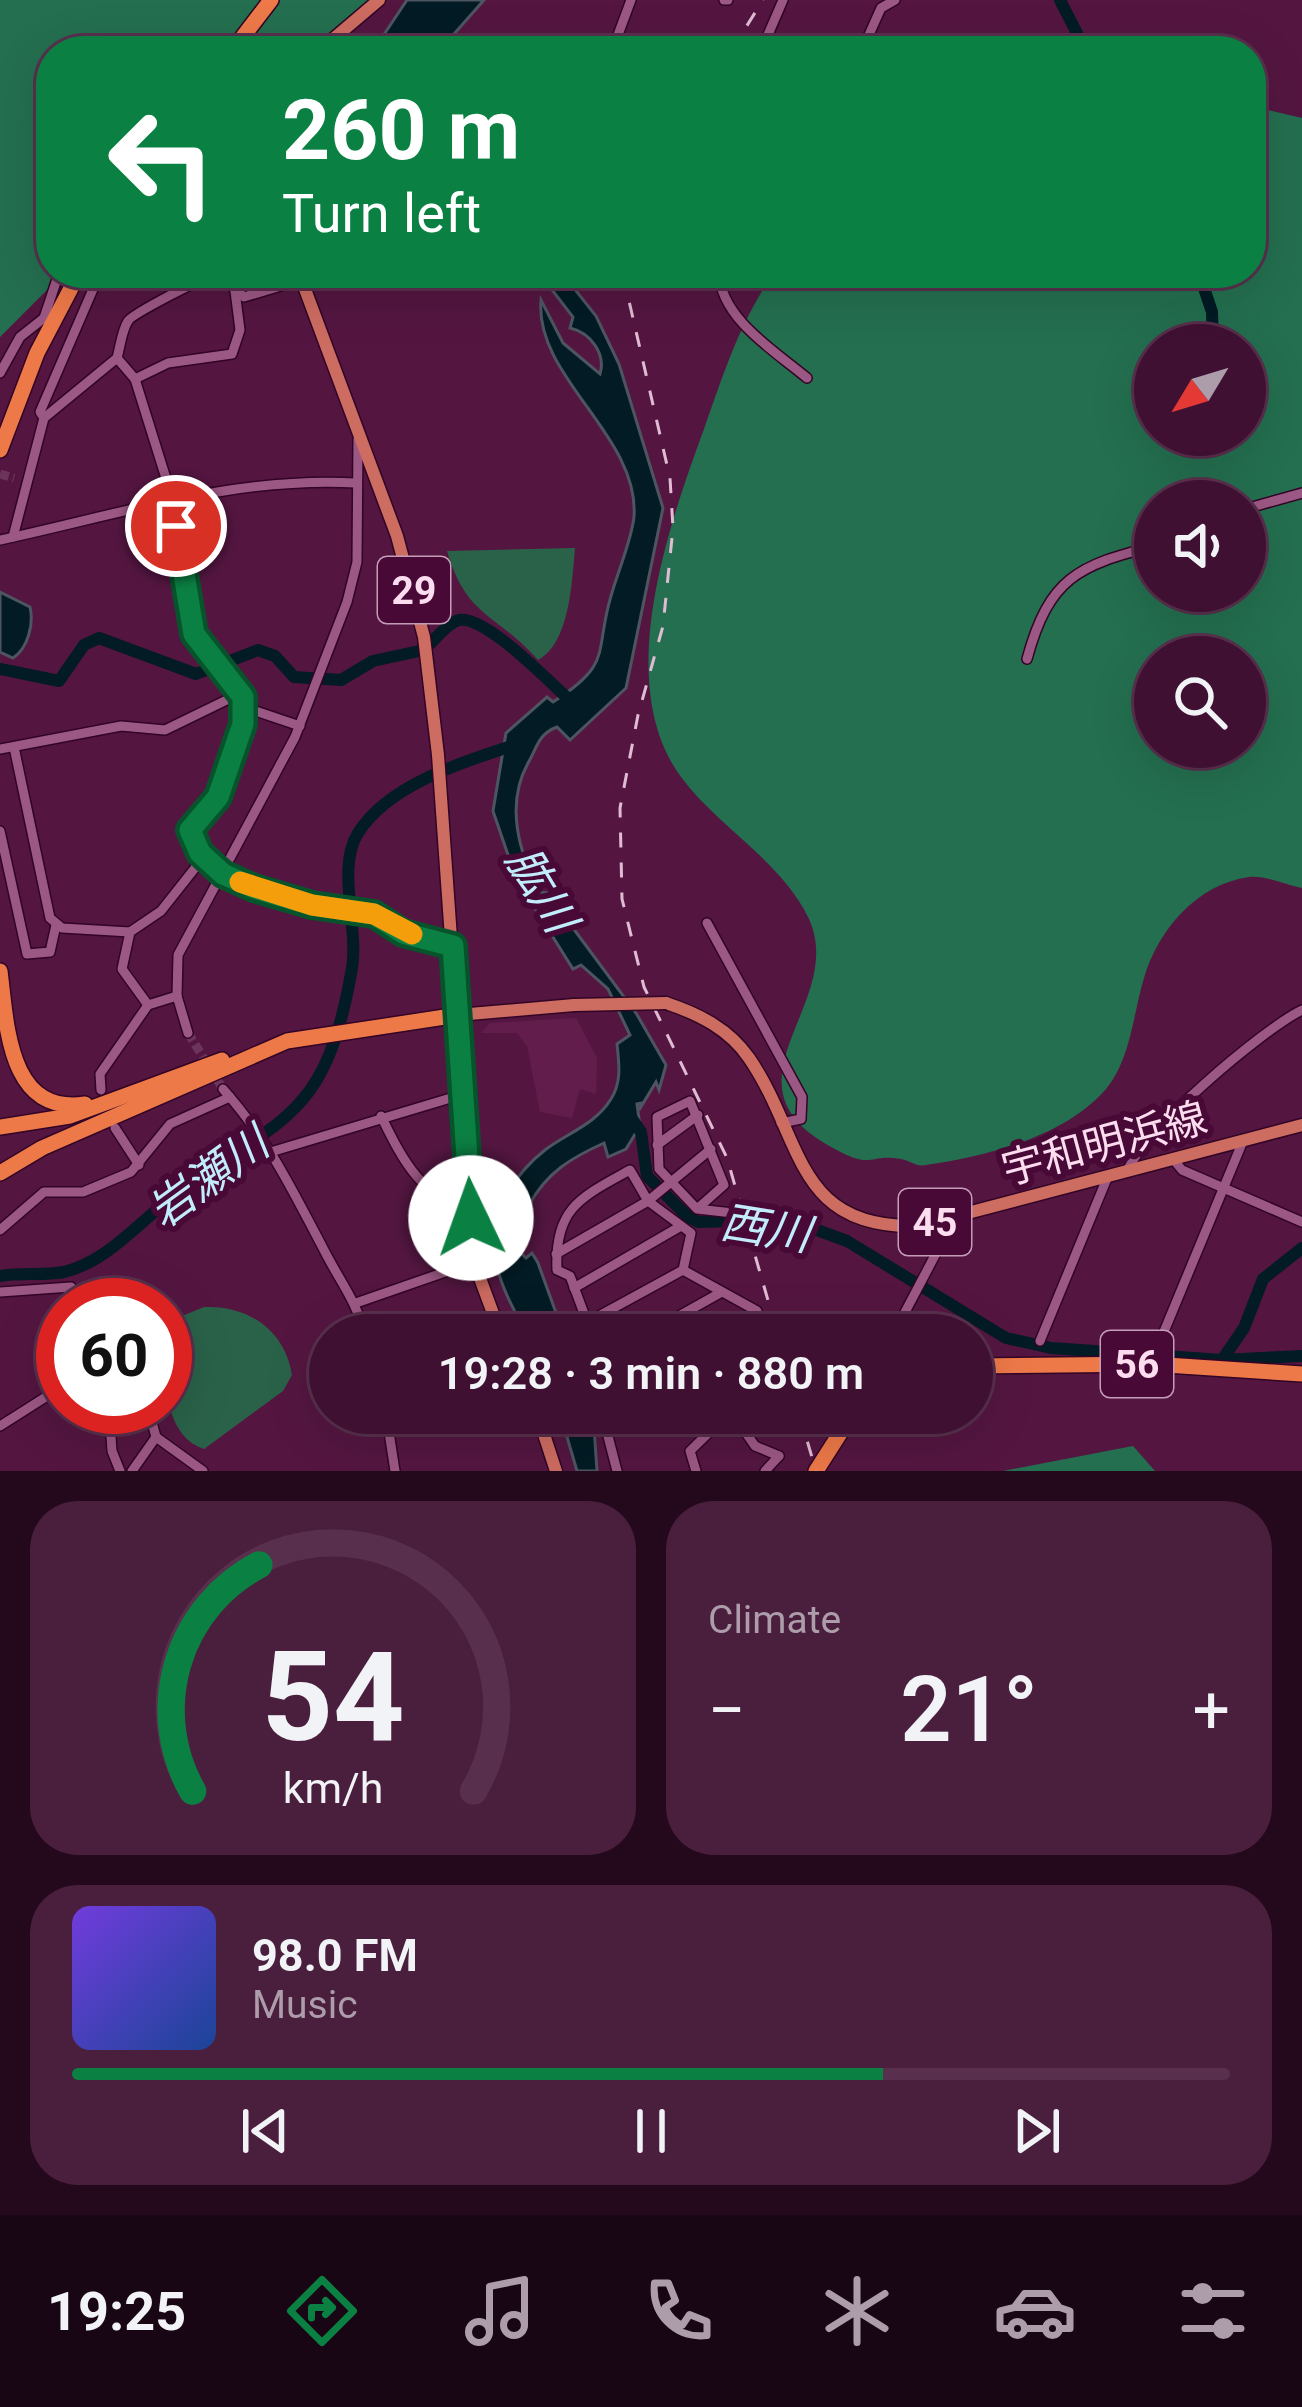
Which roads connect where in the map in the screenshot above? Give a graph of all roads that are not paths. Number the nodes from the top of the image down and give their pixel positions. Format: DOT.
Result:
graph roads {
  1 [pos="271,0"];
  2 [pos="379,0"];
  3 [pos="632,0"];
  4 [pos="783,0"];
  5 [pos="895,0"];
  6 [pos="243,36"];
  7 [pos="337,36"];
  8 [pos="618,36"];
  9 [pos="767,36"];
  10 [pos="868,36"];
  11 [pos="54,288"];
  12 [pos="71,288"];
  13 [pos="94,288"];
  14 [pos="184,288"];
  15 [pos="234,288"];
  16 [pos="274,288"];
  17 [pos="304,288"];
  18 [pos="722,288"];
  19 [pos="235,291"];
  20 [pos="117,358"];
  21 [pos="0,373"];
  22 [pos="807,378"];
  23 [pos="135,379"];
  24 [pos="44,418"];
  25 [pos="358,432"];
  26 [pos="0,450"];
  27 [pos="14,478"];
  28 [pos="28,481"];
  29 [pos="356,483"];
  30 [pos="1302,493"];
  31 [pos="1266,503"];
  32 [pos="174,504"];
  33 [pos="13,537"];
  34 [pos="0,540"];
  35 [pos="1134,551"];
  36 [pos="1027,658"];
  37 [pos="242,693"];
  38 [pos="244,707"];
  39 [pos="300,726"];
  40 [pos="14,747"];
  41 [pos="0,749"];
  42 [pos="0,831"];
  43 [pos="200,853"];
  44 [pos="223,874"];
  45 [pos="707,923"];
  46 [pos="56,925"];
  47 [pos="130,932"];
  48 [pos="453,946"];
  49 [pos="0,971"];
  50 [pos="177,996"];
  51 [pos="148,1004"];
  52 [pos="1302,1010"];
  53 [pos="458,1015"];
  54 [pos="188,1033"];
  55 [pos="297,1036"];
  56 [pos="231,1065"];
  57 [pos="183,1075"];
  58 [pos="101,1090"];
  59 [pos="464,1094"];
  60 [pos="698,1115"];
  61 [pos="381,1116"];
  62 [pos="781,1123"];
  63 [pos="1302,1125"];
  64 [pos="0,1126"];
  65 [pos="116,1128"];
  66 [pos="0,1136"];
  67 [pos="1244,1141"];
  68 [pos="657,1145"];
  69 [pos="272,1148"];
  70 [pos="711,1149"];
  71 [pos="1173,1159"];
  72 [pos="139,1165"];
  73 [pos="1128,1170"];
  74 [pos="0,1173"];
  75 [pos="1108,1176"];
  76 [pos="1224,1186"];
  77 [pos="659,1192"];
  78 [pos="470,1200"];
  79 [pos="697,1209"];
  80 [pos="733,1213"];
  81 [pos="935,1222"];
  82 [pos="1302,1222"];
  83 [pos="681,1226"];
  84 [pos="0,1230"];
  85 [pos="556,1254"];
  86 [pos="474,1262"];
  87 [pos="683,1270"];
  88 [pos="574,1288"];
  89 [pos="36,1289"];
  90 [pos="0,1292"];
  91 [pos="720,1293"];
  92 [pos="356,1303"];
  93 [pos="359,1314"];
  94 [pos="493,1314"];
  95 [pos="583,1314"];
  96 [pos="602,1314"];
  97 [pos="682,1314"];
  98 [pos="758,1314"];
  99 [pos="904,1314"];
  100 [pos="1040,1340"];
  101 [pos="1154,1357"];
  102 [pos="993,1365"];
  103 [pos="1302,1374"];
  104 [pos="36,1403"];
  105 [pos="0,1426"];
  106 [pos="111,1434"];
  107 [pos="155,1434"];
  108 [pos="389,1434"];
  109 [pos="545,1434"];
  110 [pos="607,1434"];
  111 [pos="708,1434"];
  112 [pos="746,1434"];
  113 [pos="840,1434"];
  114 [pos="156,1437"];
  115 [pos="779,1456"];
  116 [pos="120,1471"];
  117 [pos="132,1471"];
  118 [pos="203,1471"];
  119 [pos="395,1471"];
  120 [pos="556,1471"];
  121 [pos="617,1471"];
  122 [pos="696,1471"];
  123 [pos="765,1471"];
  124 [pos="782,1471"];
  125 [pos="816,1471"];
  1 -- 6 [label="highway"];
  2 -- 7 [label="main road"];
  3 -- 8 [label="street"];
  4 -- 9 [label="street"];
  5 -- 10 [label="street"];
  11 -- 21 [label="street"];
  12 -- 26 [label="highway"];
  13 -- 24 [label="street"];
  14 -- 20 [label="street"];
  15 -- 19 [label="street"];
  16 -- 19 [label="street"];
  17 -- 25 [label="main road, 29"];
  18 -- 22 [label="street"];
  19 -- 23 [label="street"];
  20 -- 23 [label="street"];
  20 -- 24 [label="street"];
  23 -- 32 [label="street"];
  24 -- 28 [label="street"];
  25 -- 29 [label="street"];
  25 -- 48 [label="main road, 29"];
  27 -- 28 [label="street"];
  28 -- 33 [label="street"];
  29 -- 32 [label="street"];
  29 -- 39 [label="street"];
  30 -- 31 [label="street"];
  32 -- 33 [label="street"];
  32 -- 37 [label="street"];
  33 -- 34 [label="street"];
  35 -- 36 [label="street"];
  37 -- 38 [label="street"];
  37 -- 40 [label="street"];
  38 -- 39 [label="street"];
  38 -- 43 [label="street"];
  39 -- 44 [label="street"];
  40 -- 41 [label="street"];
  40 -- 46 [label="street"];
  42 -- 46 [label="street"];
  43 -- 44 [label="street"];
  43 -- 47 [label="street"];
  44 -- 48 [label="street"];
  44 -- 50 [label="street"];
  45 -- 62 [label="street"];
  46 -- 47 [label="street"];
  47 -- 51 [label="street"];
  48 -- 53 [label="main road, 29"];
  49 -- 57 [label="highway"];
  50 -- 51 [label="street"];
  50 -- 54 [label="street"];
  51 -- 58 [label="street"];
  52 -- 73 [label="street"];
  53 -- 55 [label="highway"];
  53 -- 59 [label="main road, 29"];
  53 -- 62 [label="main road, 宇和明浜線 / 45, bridge"];
  55 -- 56 [label="highway"];
  55 -- 57 [label="highway"];
  56 -- 66 [label="highway"];
  56 -- 74 [label="highway"];
  57 -- 64 [label="highway"];
  59 -- 61 [label="street"];
  59 -- 78 [label="main road, 29"];
  60 -- 68 [label="street"];
  60 -- 68 [label="street"];
  60 -- 70 [label="street"];
  61 -- 69 [label="street"];
  61 -- 78 [label="street"];
  62 -- 81 [label="main road, 宇和明浜線 / 45"];
  63 -- 67 [label="main road, 宇和明浜線 / 45"];
  65 -- 72 [label="street"];
  67 -- 71 [label="main road, 宇和明浜線 / 45"];
  67 -- 76 [label="street"];
  68 -- 77 [label="street"];
  69 -- 72 [label="street"];
  69 -- 92 [label="street"];
  70 -- 77 [label="street"];
  70 -- 79 [label="street"];
  71 -- 73 [label="main road, 宇和明浜線 / 45"];
  71 -- 76 [label="street"];
  72 -- 84 [label="street"];
  73 -- 75 [label="main road, 宇和明浜線 / 45"];
  75 -- 81 [label="main road, 宇和明浜線 / 45"];
  75 -- 100 [label="street"];
  76 -- 82 [label="street"];
  76 -- 101 [label="street"];
  77 -- 79 [label="street"];
  77 -- 83 [label="street"];
  77 -- 85 [label="street"];
  77 -- 85 [label="street"];
  78 -- 86 [label="main road, 29"];
  79 -- 80 [label="street"];
  81 -- 99 [label="street"];
  83 -- 87 [label="street"];
  83 -- 88 [label="street"];
  85 -- 88 [label="street"];
  86 -- 92 [label="street"];
  86 -- 94 [label="main road, 29"];
  87 -- 91 [label="street"];
  87 -- 96 [label="street"];
  88 -- 95 [label="street"];
  89 -- 90 [label="street"];
  91 -- 97 [label="street"];
  91 -- 98 [label="street"];
  92 -- 93 [label="street"];
  101 -- 102 [label="highway, 56"];
  101 -- 103 [label="highway, 56"];
  104 -- 105 [label="street"];
  106 -- 116 [label="street"];
  107 -- 114 [label="street"];
  108 -- 119 [label="street"];
  109 -- 120 [label="main road"];
  110 -- 121 [label="street"];
  111 -- 122 [label="street"];
  112 -- 115 [label="street"];
  113 -- 125 [label="highway"];
  114 -- 117 [label="street"];
  114 -- 118 [label="street"];
  115 -- 123 [label="street"];
  115 -- 124 [label="street"];
}
